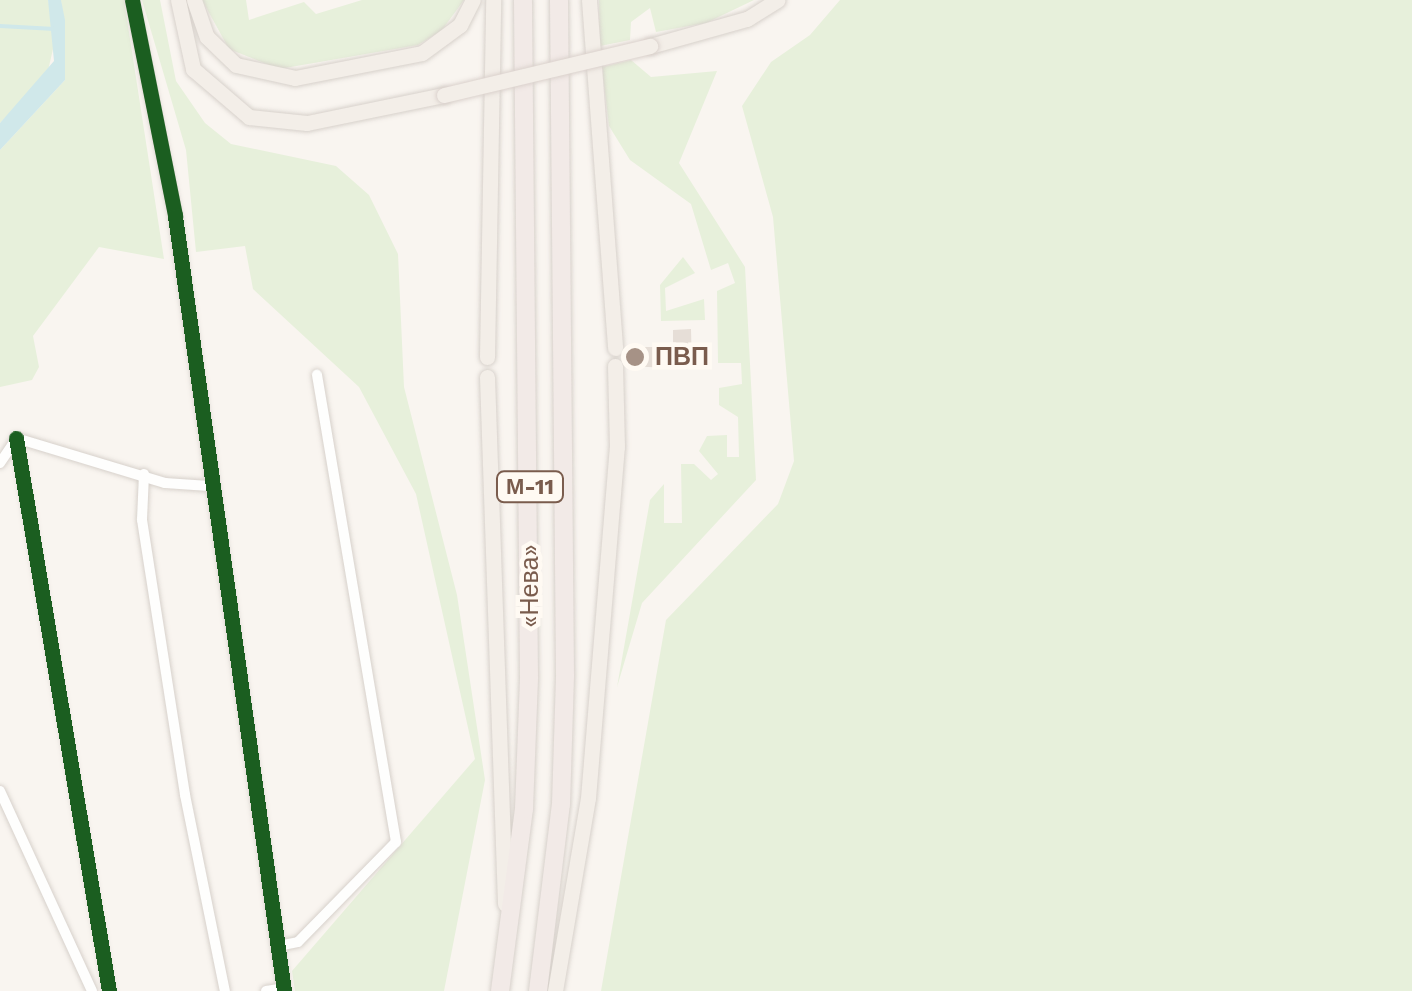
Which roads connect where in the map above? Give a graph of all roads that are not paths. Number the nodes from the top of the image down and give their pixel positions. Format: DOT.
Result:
graph roads {
  1 [pos="132,0"];
  2 [pos="178,0"];
  3 [pos="194,0"];
  4 [pos="473,0"];
  5 [pos="493,0"];
  6 [pos="523,0"];
  7 [pos="559,0"];
  8 [pos="589,0"];
  9 [pos="776,0"];
  10 [pos="615,348"];
  11 [pos="487,357"];
  12 [pos="615,366"];
  13 [pos="317,374"];
  14 [pos="487,376"];
  15 [pos="16,438"];
  16 [pos="0,463"];
  17 [pos="144,474"];
  18 [pos="209,486"];
  19 [pos="0,792"];
  20 [pos="278,946"];
  21 [pos="501,982"];
  22 [pos="284,989"];
  23 [pos="92,991"];
  24 [pos="109,991"];
  25 [pos="225,991"];
  26 [pos="266,991"];
  27 [pos="538,991"];
  28 [pos="555,991"];
  1 -- 18 [label="street"];
  2 -- 9 [label="main road, bridge"];
  3 -- 4 [label="main road"];
  5 -- 11 [label="main road"];
  6 -- 21 [label="highway, «Нева» / М-11"];
  7 -- 27 [label="highway, «Нева» / М-11"];
  8 -- 10 [label="main road"];
  12 -- 28 [label="main road"];
  13 -- 20 [label="street"];
  14 -- 21 [label="main road, М-11"];
  15 -- 16 [label="street"];
  15 -- 17 [label="street"];
  15 -- 24 [label="street"];
  17 -- 18 [label="street"];
  17 -- 25 [label="street"];
  18 -- 20 [label="street"];
  19 -- 23 [label="street"];
  20 -- 22 [label="street"];
  22 -- 26 [label="street"];
}
